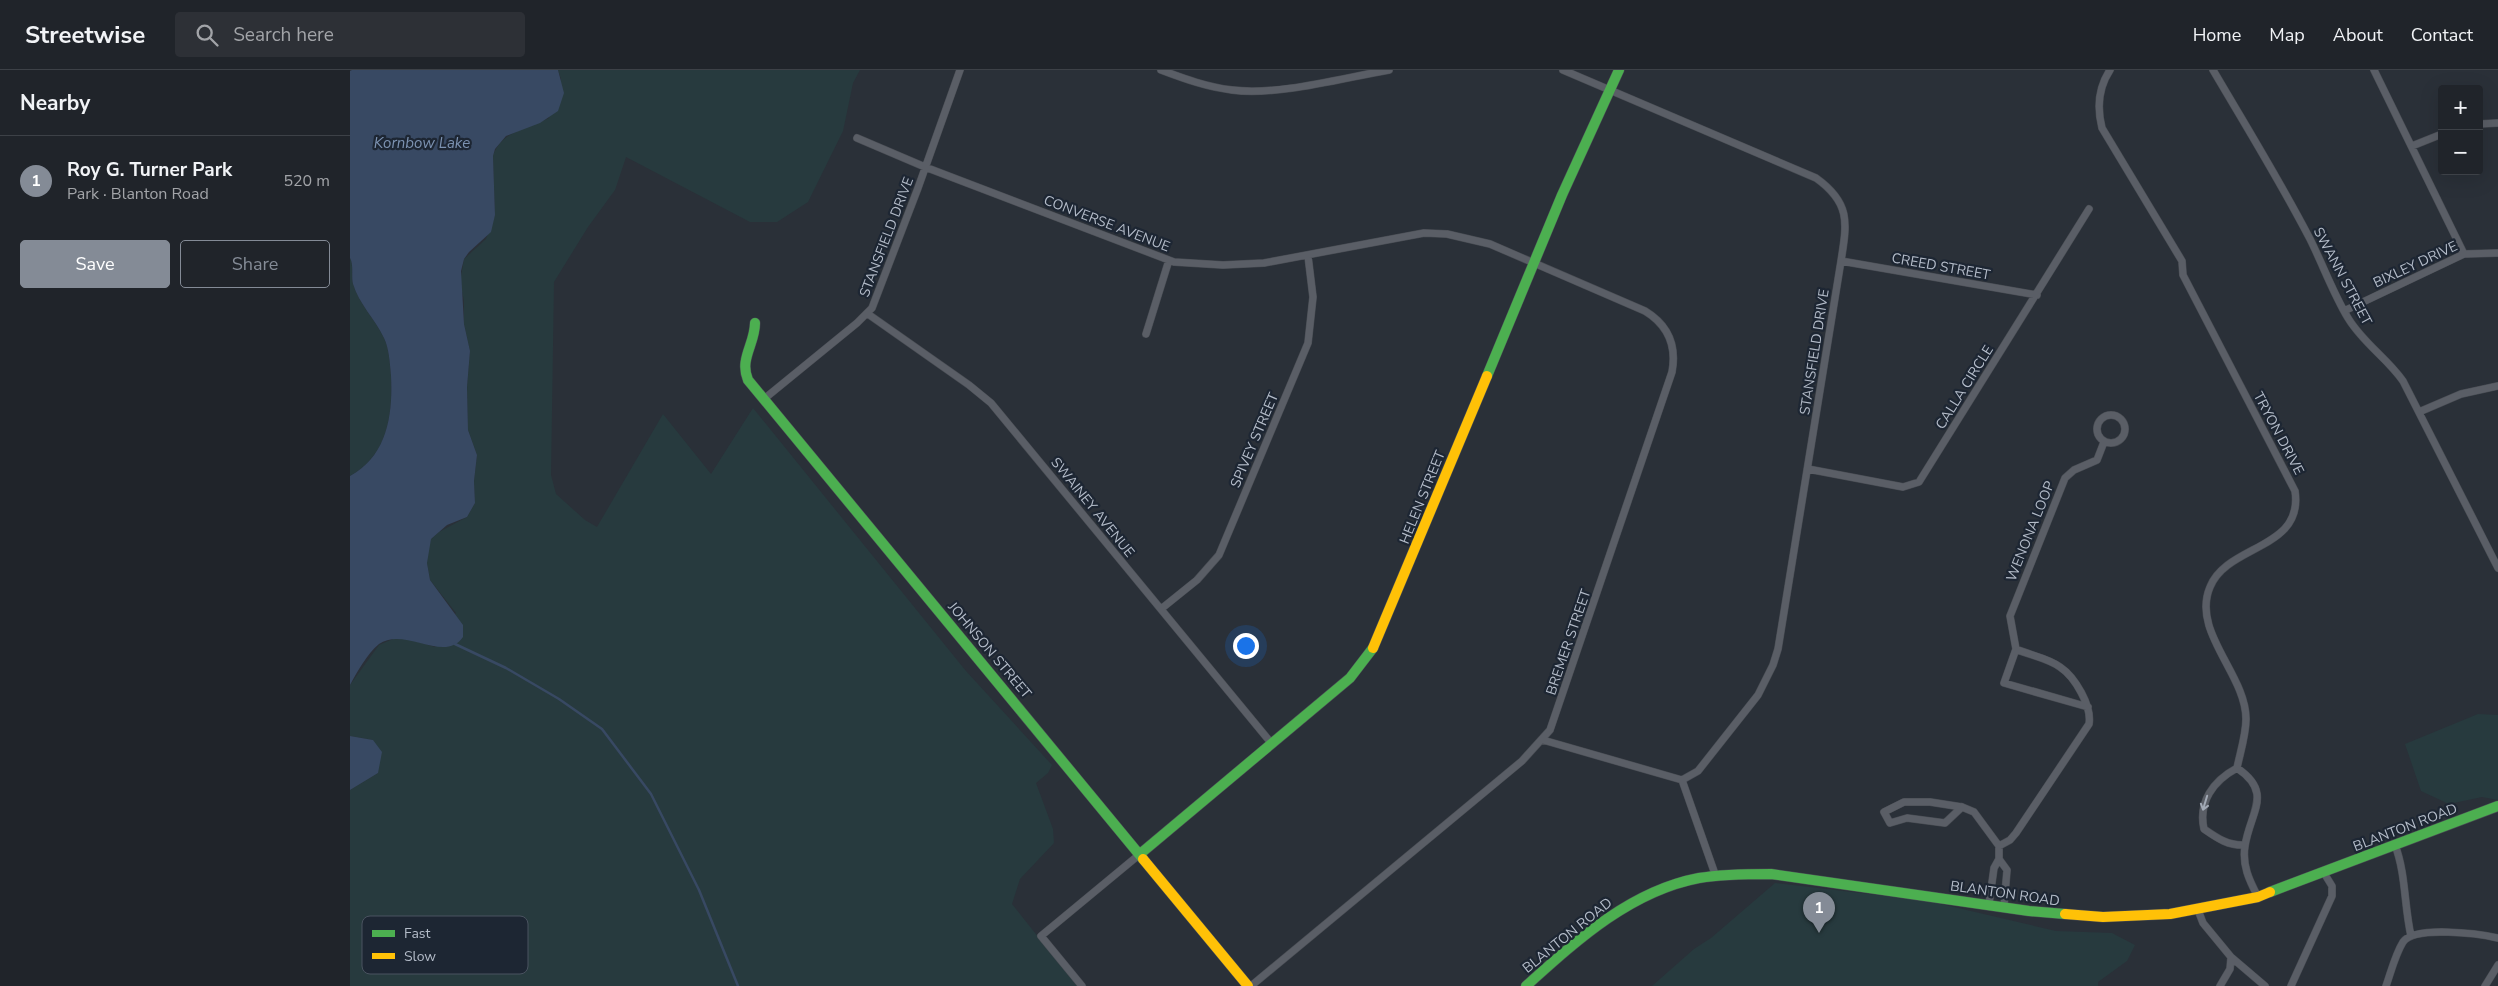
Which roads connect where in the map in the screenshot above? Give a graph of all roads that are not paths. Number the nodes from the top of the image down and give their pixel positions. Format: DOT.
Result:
graph roads {
  1 [pos="960,70"];
  2 [pos="1161,70"];
  3 [pos="1388,70"];
  4 [pos="1563,70"];
  5 [pos="1619,70"];
  6 [pos="2110,70"];
  7 [pos="2213,70"];
  8 [pos="2374,70"];
  9 [pos="1611,89"];
  10 [pos="2498,123"];
  11 [pos="2483,124"];
  12 [pos="2438,136"];
  13 [pos="857,138"];
  14 [pos="2412,146"];
  15 [pos="925,167"];
  16 [pos="2089,209"];
  17 [pos="2498,253"];
  18 [pos="2464,254"];
  19 [pos="1308,256"];
  20 [pos="1169,260"];
  21 [pos="1841,261"];
  22 [pos="1533,263"];
  23 [pos="2036,295"];
  24 [pos="2344,311"];
  25 [pos="868,314"];
  26 [pos="755,323"];
  27 [pos="1146,334"];
  28 [pos="2498,386"];
  29 [pos="764,399"];
  30 [pos="2419,412"];
  31 [pos="2104,442"];
  32 [pos="1808,469"];
  33 [pos="2498,568"];
  34 [pos="1161,609"];
  35 [pos="2016,649"];
  36 [pos="2088,707"];
  37 [pos="1543,740"];
  38 [pos="1272,744"];
  39 [pos="2236,768"];
  40 [pos="1682,780"];
  41 [pos="2498,806"];
  42 [pos="1962,807"];
  43 [pos="2245,845"];
  44 [pos="2395,845"];
  45 [pos="1999,846"];
  46 [pos="1140,854"];
  47 [pos="1999,859"];
  48 [pos="2324,873"];
  49 [pos="1715,874"];
  50 [pos="2258,897"];
  51 [pos="1989,904"];
  52 [pos="2004,906"];
  53 [pos="2198,910"];
  54 [pos="2411,936"];
  55 [pos="2498,938"];
  56 [pos="2231,956"];
  57 [pos="2498,965"];
  58 [pos="1082,986"];
  59 [pos="1250,986"];
  60 [pos="1526,986"];
  61 [pos="2220,986"];
  62 [pos="2265,986"];
  63 [pos="2291,986"];
  64 [pos="2386,986"];
  65 [pos="2485,986"];
  1 -- 15 [label="street, STANSFIELD DRIVE"];
  2 -- 3 [label="street"];
  4 -- 9 [label="street, STANSFIELD DRIVE"];
  5 -- 9 [label="street, HELEN STREET"];
  6 -- 39 [label="street, TRYON DRIVE"];
  7 -- 24 [label="street, SWANN STREET"];
  8 -- 14 [label="street"];
  9 -- 21 [label="street, STANSFIELD DRIVE"];
  9 -- 22 [label="street, HELEN STREET"];
  10 -- 11 [label="street"];
  12 -- 14 [label="street"];
  13 -- 15 [label="street, CONVERSE AVENUE"];
  14 -- 18 [label="street"];
  15 -- 20 [label="street, CONVERSE AVENUE"];
  15 -- 25 [label="street, STANSFIELD DRIVE"];
  16 -- 23 [label="street, CALLA CIRCLE"];
  17 -- 18 [label="street, BIXLEY DRIVE"];
  18 -- 24 [label="street, BIXLEY DRIVE"];
  19 -- 20 [label="street, CONVERSE AVENUE"];
  19 -- 22 [label="street, CONVERSE AVENUE"];
  19 -- 34 [label="street, SPIVEY STREET"];
  20 -- 27 [label="street"];
  21 -- 23 [label="street, CREED STREET"];
  21 -- 32 [label="street, STANSFIELD DRIVE"];
  22 -- 37 [label="street, BREMER STREET"];
  22 -- 38 [label="street, HELEN STREET"];
  23 -- 32 [label="street, CALLA CIRCLE"];
  24 -- 30 [label="street, SWANN STREET"];
  25 -- 29 [label="street, STANSFIELD DRIVE"];
  25 -- 34 [label="street, SWAINEY AVENUE"];
  26 -- 29 [label="street, JOHNSON STREET"];
  28 -- 30 [label="street"];
  29 -- 46 [label="street, JOHNSON STREET"];
  30 -- 33 [label="street, SWANN STREET"];
  31 -- 31 [label="street"];
  31 -- 35 [label="street, WENONA LOOP"];
  32 -- 40 [label="street, STANSFIELD DRIVE"];
  34 -- 38 [label="street, SWAINEY AVENUE"];
  35 -- 36 [label="street"];
  35 -- 36 [label="street"];
  36 -- 45 [label="street"];
  37 -- 40 [label="street"];
  37 -- 59 [label="street, BREMER STREET"];
  38 -- 46 [label="street, HELEN STREET"];
  39 -- 43 [label="street"];
  39 -- 43 [label="street, one-way"];
  40 -- 49 [label="street"];
  41 -- 44 [label="street, BLANTON ROAD"];
  42 -- 42 [label="street"];
  42 -- 45 [label="street"];
  43 -- 50 [label="street"];
  44 -- 48 [label="street, BLANTON ROAD"];
  44 -- 54 [label="street"];
  45 -- 47 [label="street"];
  46 -- 58 [label="street"];
  46 -- 59 [label="street, JOHNSON STREET"];
  47 -- 51 [label="street"];
  47 -- 52 [label="street"];
  48 -- 50 [label="street, BLANTON ROAD"];
  48 -- 63 [label="street"];
  49 -- 51 [label="street, BLANTON ROAD"];
  49 -- 60 [label="street, BLANTON ROAD"];
  50 -- 53 [label="street, BLANTON ROAD"];
  51 -- 52 [label="street, BLANTON ROAD"];
  52 -- 53 [label="street, BLANTON ROAD"];
  53 -- 56 [label="street"];
  54 -- 55 [label="street"];
  54 -- 64 [label="street"];
  56 -- 61 [label="street"];
  56 -- 62 [label="street"];
  57 -- 65 [label="street"];
}
